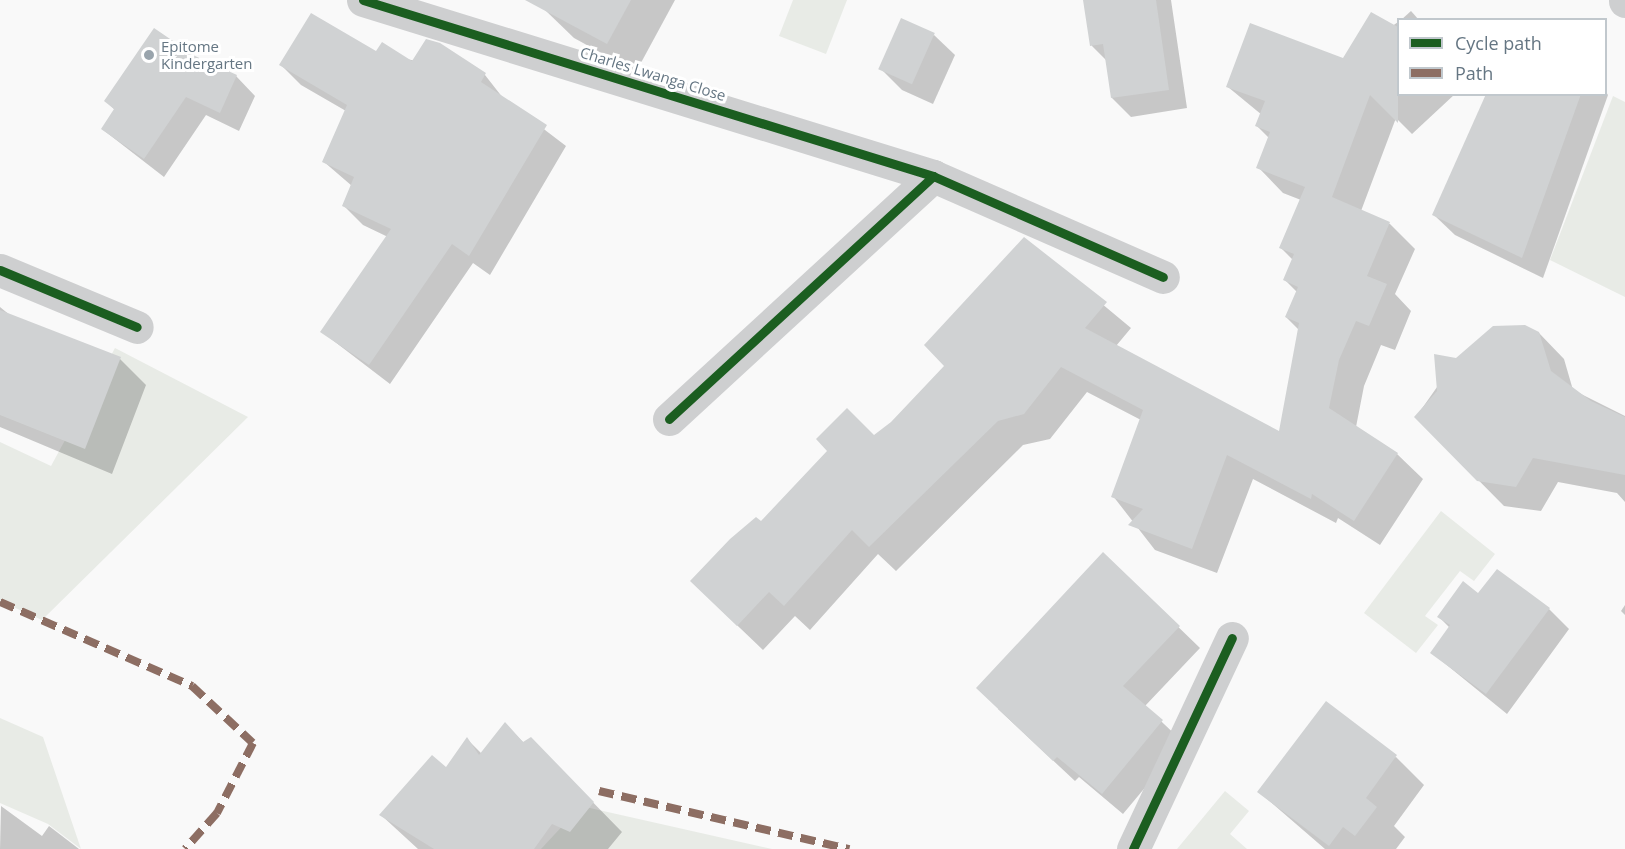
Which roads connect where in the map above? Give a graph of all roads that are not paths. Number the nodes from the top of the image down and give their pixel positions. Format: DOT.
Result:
graph roads {
  1 [pos="363,0"];
  2 [pos="933,176"];
  3 [pos="0,270"];
  4 [pos="1163,277"];
  5 [pos="137,327"];
  6 [pos="669,419"];
  7 [pos="1232,638"];
  8 [pos="1133,849"];
  1 -- 2 [label="street, Charles Lwanga Close"];
  2 -- 4 [label="street, Charles Lwanga Close"];
  2 -- 6 [label="street"];
  3 -- 5 [label="street"];
  7 -- 8 [label="street"];
}
